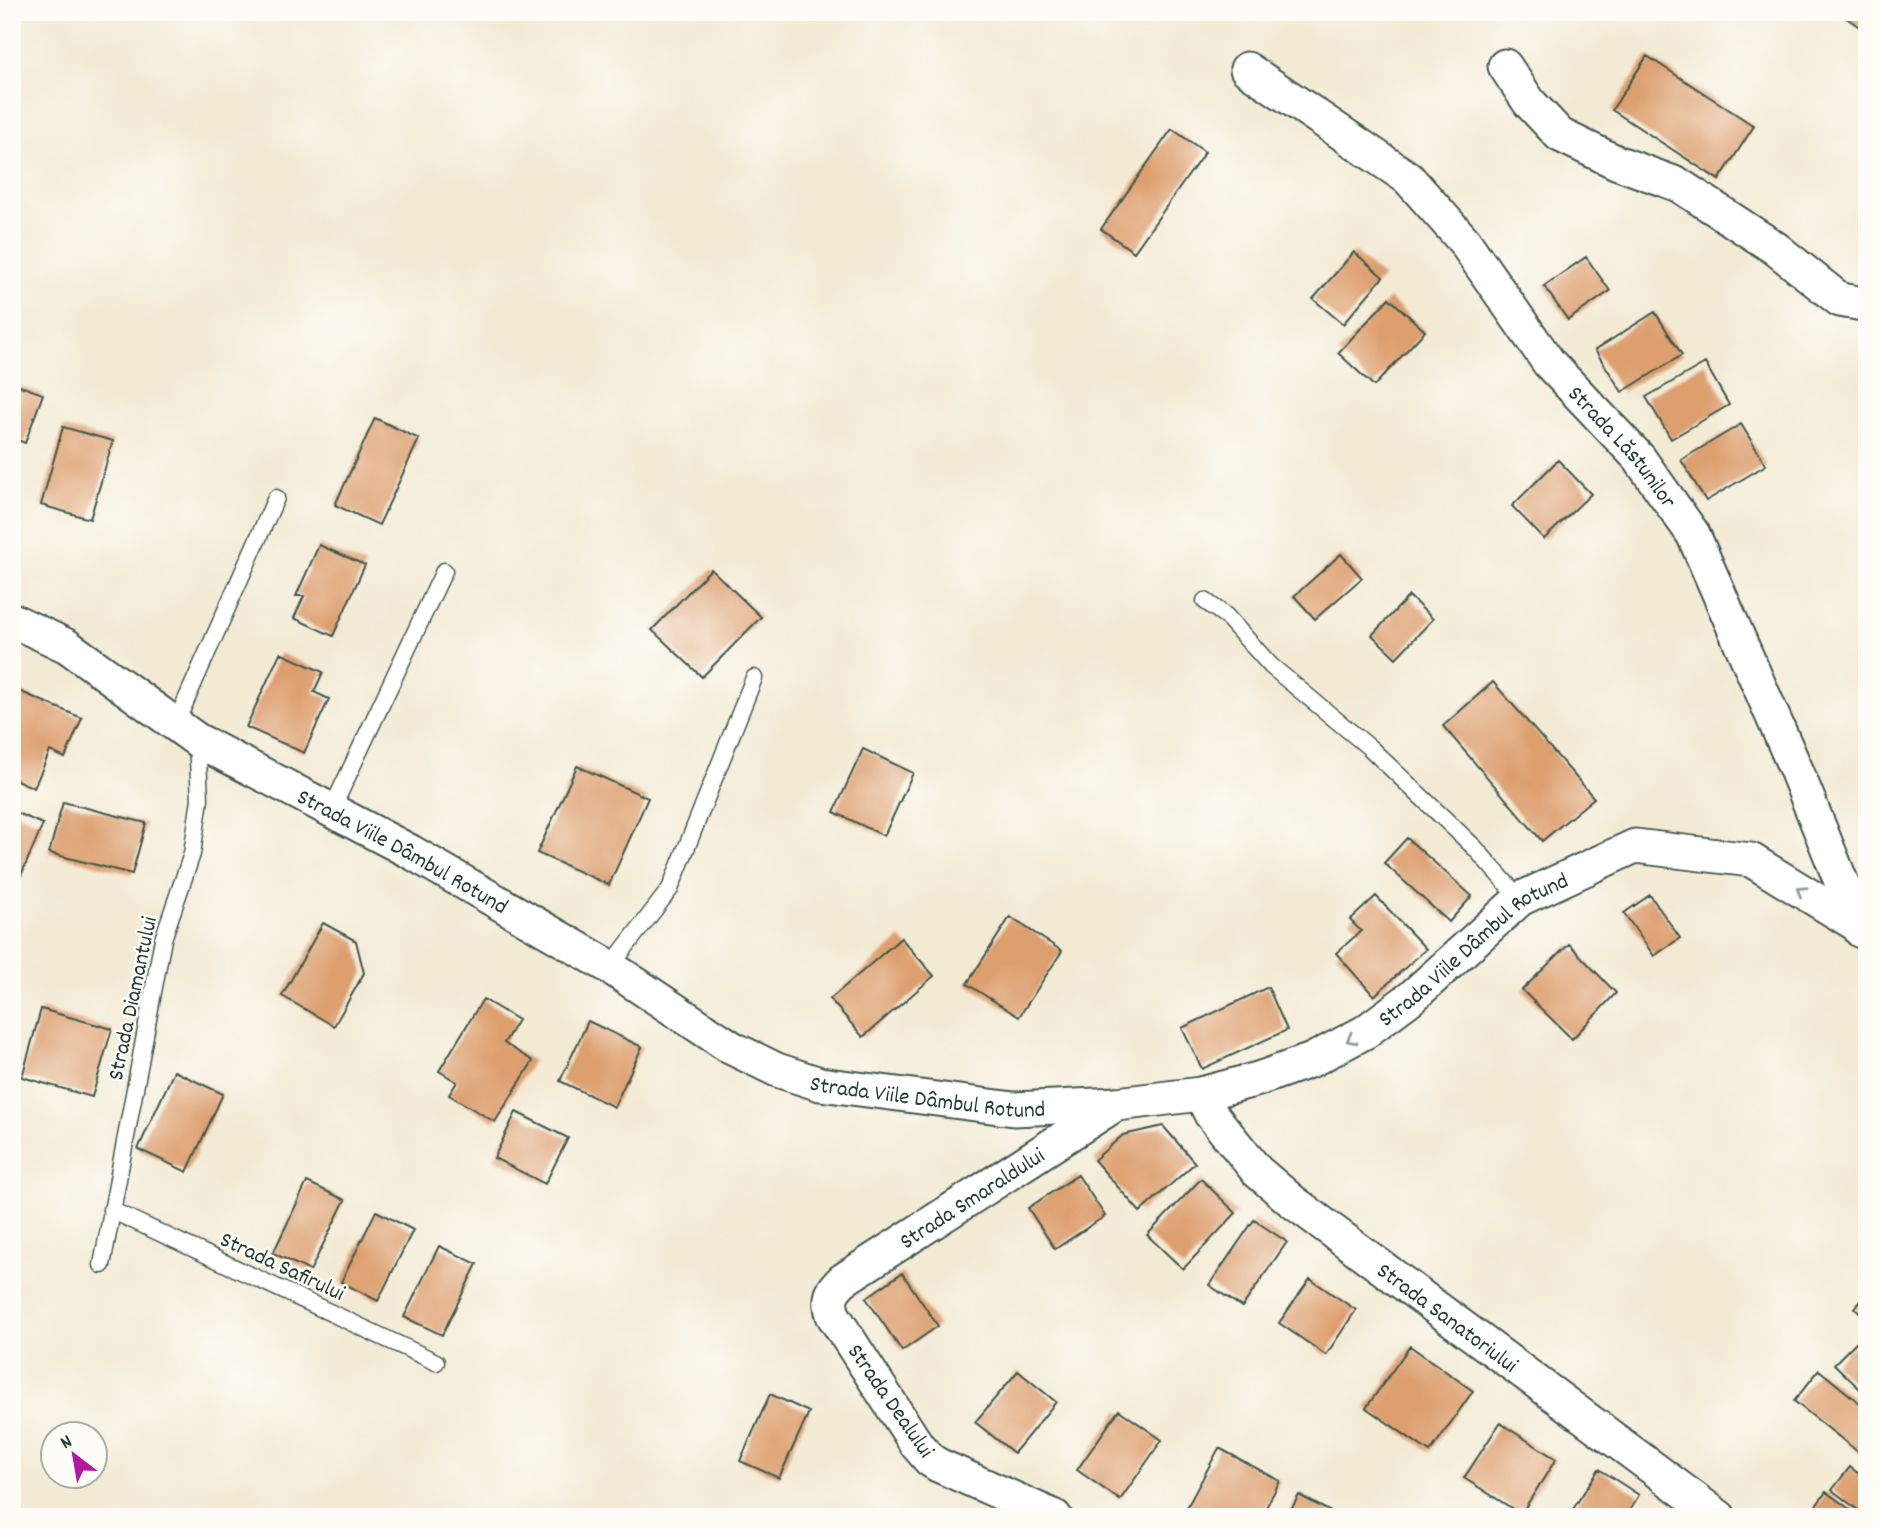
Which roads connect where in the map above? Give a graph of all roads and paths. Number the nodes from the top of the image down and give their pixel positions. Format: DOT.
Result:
graph roads {
  1 [pos="1504,66"];
  2 [pos="1247,69"];
  3 [pos="1867,303"];
  4 [pos="276,498"];
  5 [pos="444,570"];
  6 [pos="1205,601"];
  7 [pos="12,620"];
  8 [pos="754,678"];
  9 [pos="186,732"];
  10 [pos="331,811"];
  11 [pos="1520,899"];
  12 [pos="1863,935"];
  13 [pos="610,967"];
  14 [pos="1201,1094"];
  15 [pos="1116,1104"];
  16 [pos="111,1210"];
  17 [pos="102,1265"];
  18 [pos="830,1295"];
  19 [pos="436,1362"];
  20 [pos="1055,1517"];
  21 [pos="1719,1517"];
  1 -- 3 [label="street"];
  2 -- 12 [label="street, Strada Lăstunilor"];
  4 -- 9 [label="lane"];
  5 -- 10 [label="lane"];
  6 -- 11 [label="lane"];
  7 -- 9 [label="street, Strada Viile Dâmbul Rotund"];
  8 -- 13 [label="lane"];
  9 -- 10 [label="street, Strada Viile Dâmbul Rotund"];
  9 -- 16 [label="lane, Strada Diamantului"];
  10 -- 13 [label="street, Strada Viile Dâmbul Rotund"];
  12 -- 11 [label="street, Strada Viile Dâmbul Rotund, one-way"];
  11 -- 14 [label="street, Strada Viile Dâmbul Rotund, one-way"];
  13 -- 15 [label="street, Strada Viile Dâmbul Rotund"];
  14 -- 15 [label="street, Strada Viile Dâmbul Rotund"];
  14 -- 21 [label="street, Strada Sanatoriului"];
  15 -- 18 [label="street, Strada Smaraldului"];
  16 -- 17 [label="lane, Strada Diamantului"];
  16 -- 19 [label="lane, Strada Safirului"];
  18 -- 20 [label="street, Strada Dealului"];
}
